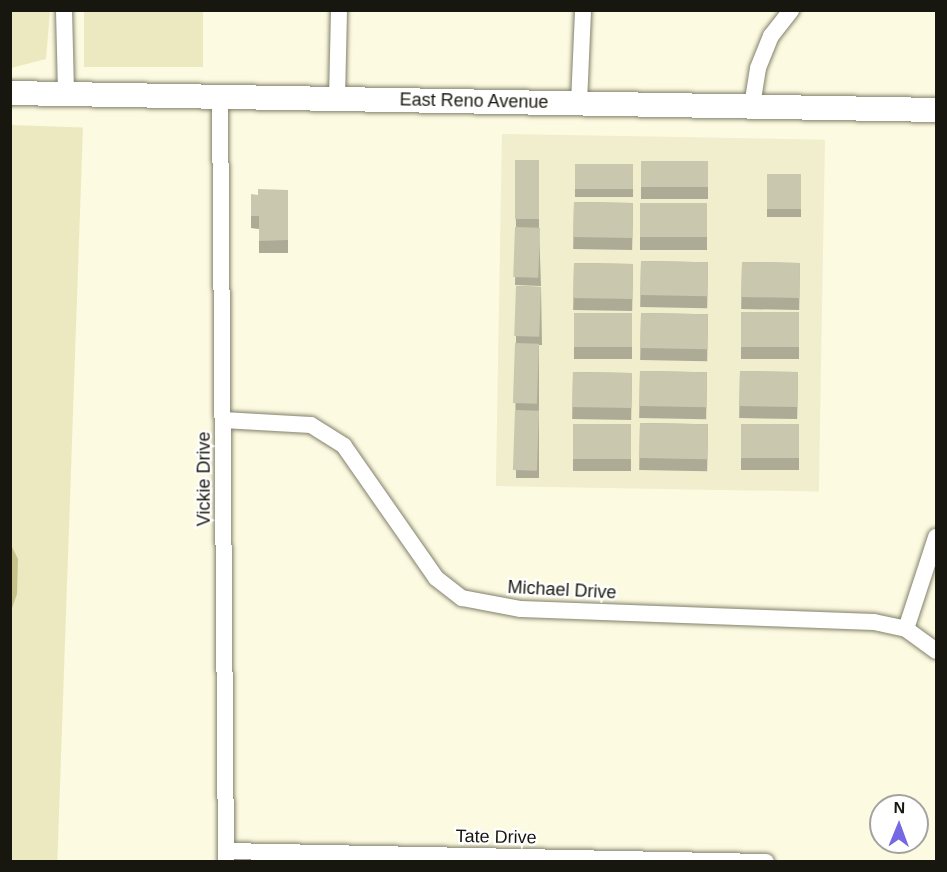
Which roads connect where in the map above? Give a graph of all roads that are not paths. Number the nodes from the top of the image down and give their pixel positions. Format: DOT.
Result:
graph roads {
  1 [pos="64,10"];
  2 [pos="339,10"];
  3 [pos="583,10"];
  4 [pos="791,10"];
  5 [pos="10,93"];
  6 [pos="66,94"];
  7 [pos="220,97"];
  8 [pos="337,99"];
  9 [pos="579,103"];
  10 [pos="752,106"];
  11 [pos="936,110"];
  12 [pos="224,420"];
  13 [pos="936,537"];
  14 [pos="906,629"];
  15 [pos="936,651"];
  16 [pos="226,856"];
  17 [pos="766,861"];
  1 -- 6 [label="street"];
  2 -- 8 [label="street"];
  3 -- 9 [label="street"];
  4 -- 10 [label="street"];
  5 -- 6 [label="main road, East Reno Avenue"];
  6 -- 7 [label="main road, East Reno Avenue"];
  7 -- 8 [label="main road, East Reno Avenue"];
  7 -- 12 [label="street, Vickie Drive"];
  8 -- 9 [label="main road, East Reno Avenue"];
  9 -- 10 [label="main road, East Reno Avenue"];
  10 -- 11 [label="main road, East Reno Avenue"];
  12 -- 14 [label="street, Michael Drive"];
  12 -- 16 [label="street, Vickie Drive"];
  13 -- 14 [label="street"];
  14 -- 15 [label="street, Michael Drive"];
  16 -- 17 [label="street, Tate Drive"];
}
